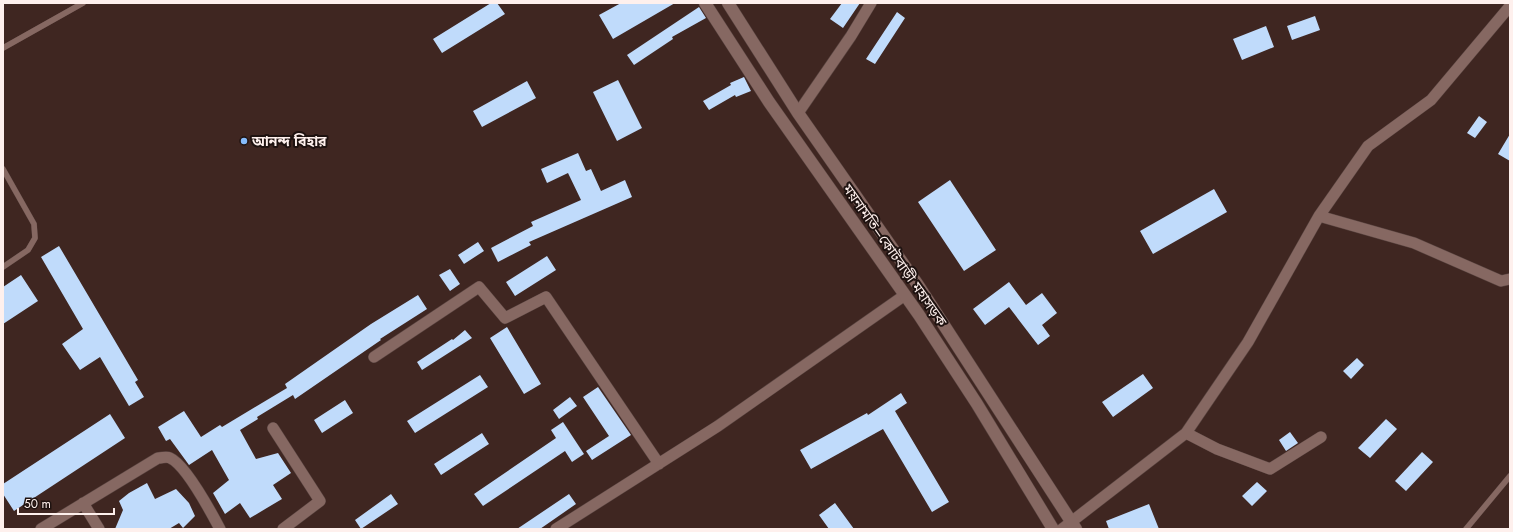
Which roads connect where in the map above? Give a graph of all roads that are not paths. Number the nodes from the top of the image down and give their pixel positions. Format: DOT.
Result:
graph roads {
  1 [pos="83,3"];
  2 [pos="704,3"];
  3 [pos="728,3"];
  4 [pos="871,3"];
  5 [pos="1510,6"];
  6 [pos="3,48"];
  7 [pos="798,113"];
  8 [pos="3,169"];
  9 [pos="1319,216"];
  10 [pos="3,267"];
  11 [pos="1510,278"];
  12 [pos="905,295"];
  13 [pos="374,357"];
  14 [pos="273,428"];
  15 [pos="1186,433"];
  16 [pos="1321,437"];
  17 [pos="659,464"];
  18 [pos="1510,476"];
  19 [pos="83,503"];
  20 [pos="1070,527"];
  21 [pos="42,529"];
  22 [pos="99,529"];
  23 [pos="220,529"];
  24 [pos="283,529"];
  25 [pos="556,529"];
  26 [pos="1053,529"];
  27 [pos="1466,529"];
  1 -- 6 [label="lane"];
  2 -- 12 [label="main road, ময়নামতি–কোটবাড়ী মহাসড়ক"];
  3 -- 7 [label="main road, ময়নামতি–কোটবাড়ী মহাসড়ক"];
  4 -- 7 [label="street"];
  5 -- 9 [label="street"];
  7 -- 20 [label="main road, ময়নামতি–কোটবাড়ী মহাসড়ক"];
  8 -- 10 [label="lane"];
  9 -- 11 [label="street"];
  9 -- 15 [label="street"];
  12 -- 17 [label="street"];
  12 -- 26 [label="main road, ময়নামতি–কোটবাড়ী মহাসড়ক"];
  13 -- 17 [label="street"];
  14 -- 24 [label="street"];
  15 -- 16 [label="street"];
  15 -- 20 [label="street"];
  17 -- 25 [label="street"];
  18 -- 27 [label="lane"];
  19 -- 21 [label="street"];
  19 -- 22 [label="street"];
  19 -- 23 [label="street"];
}
